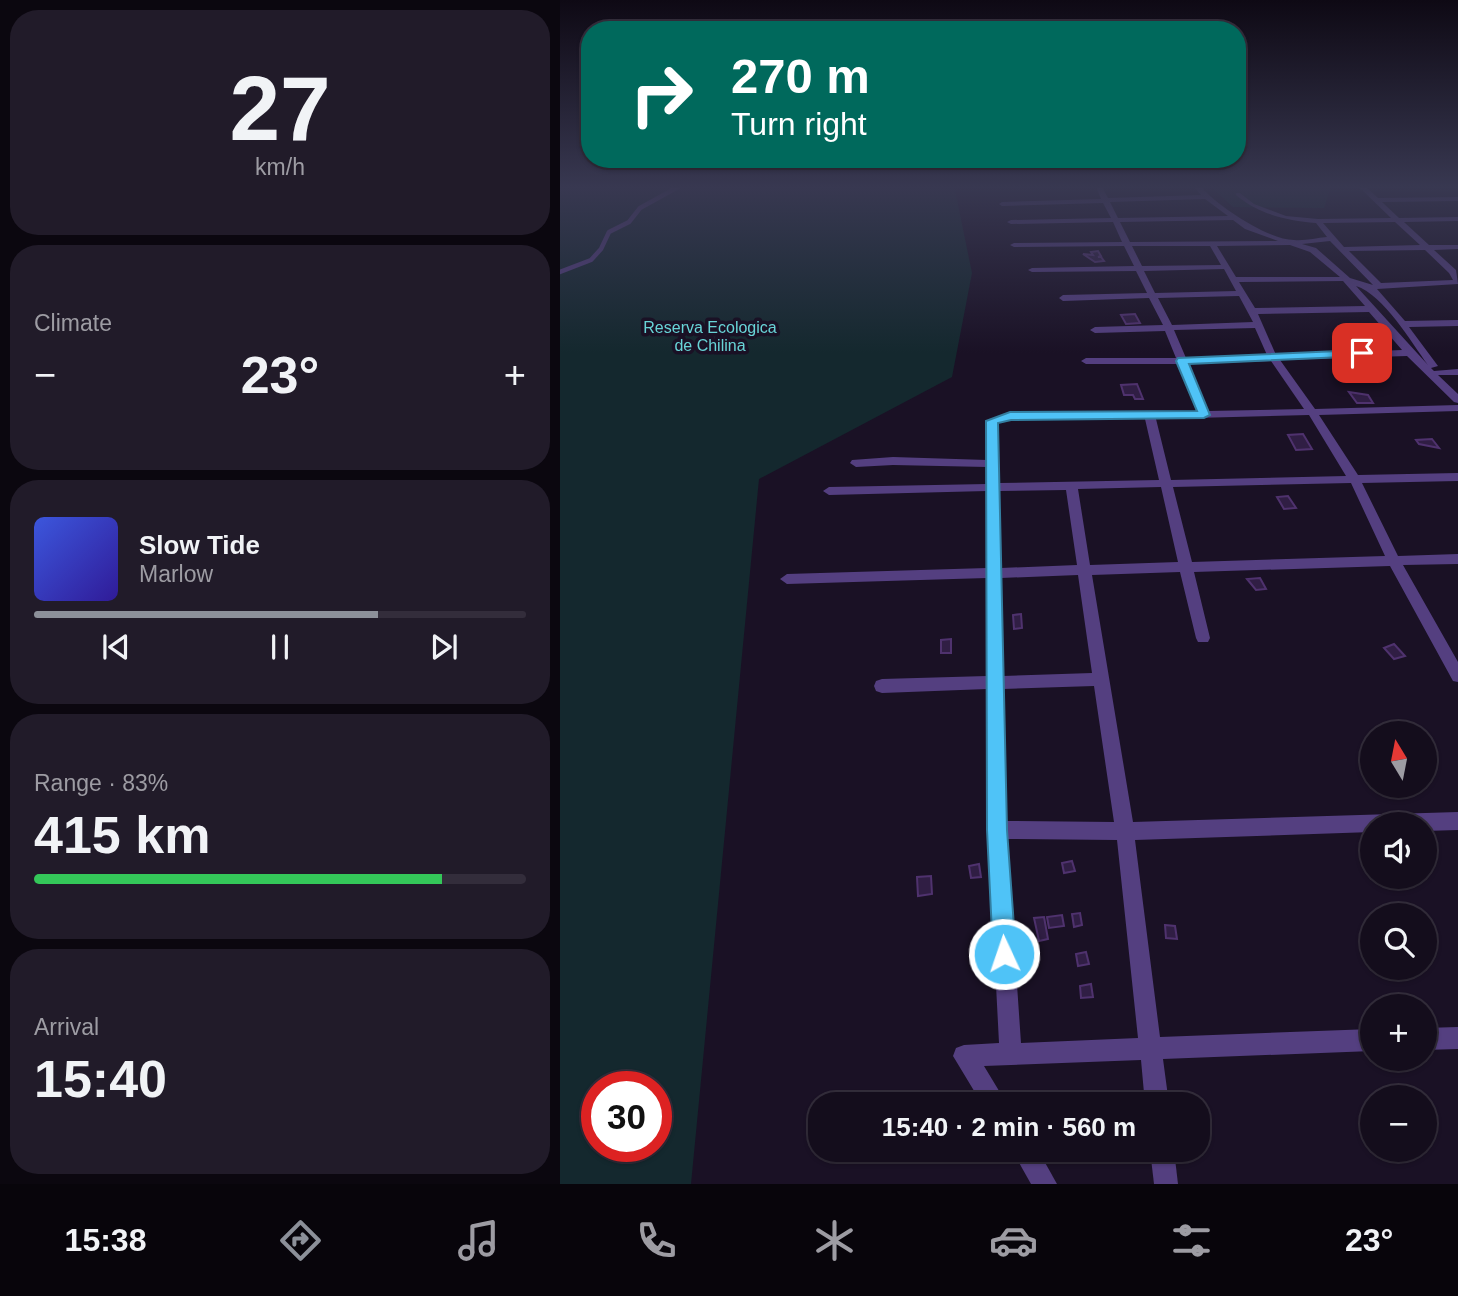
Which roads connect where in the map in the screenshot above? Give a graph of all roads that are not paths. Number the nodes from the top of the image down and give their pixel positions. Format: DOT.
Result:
graph roads {
  1 [pos="604,242"];
  2 [pos="1299,242"];
  3 [pos="1335,242"];
  4 [pos="1421,242"];
  5 [pos="1212,243"];
  6 [pos="1291,243"];
  7 [pos="1125,244"];
  8 [pos="1014,245"];
  9 [pos="1426,247"];
  10 [pos="1458,247"];
  11 [pos="1341,249"];
  12 [pos="1225,267"];
  13 [pos="1139,269"];
  14 [pos="1032,270"];
  15 [pos="560,272"];
  16 [pos="1344,279"];
  17 [pos="1233,280"];
  18 [pos="1458,282"];
  19 [pos="1375,287"];
  20 [pos="1241,293"];
  21 [pos="1153,297"];
  22 [pos="1063,298"];
  23 [pos="1369,309"];
  24 [pos="1252,311"];
  25 [pos="1458,323"];
  26 [pos="1403,324"];
  27 [pos="1258,325"];
  28 [pos="1169,329"];
  29 [pos="1095,330"];
  30 [pos="1409,353"];
  31 [pos="1272,356"];
  32 [pos="1086,361"];
  33 [pos="1182,361"];
  34 [pos="1438,372"];
  35 [pos="1458,372"];
  36 [pos="1447,387"];
  37 [pos="1458,400"];
  38 [pos="1458,408"];
  39 [pos="1312,412"];
  40 [pos="1204,415"];
  41 [pos="1150,416"];
  42 [pos="856,463"];
  43 [pos="992,464"];
  44 [pos="1458,477"];
  45 [pos="1355,480"];
  46 [pos="1167,484"];
  47 [pos="1071,486"];
  48 [pos="993,488"];
  49 [pos="829,491"];
  50 [pos="1393,559"];
  51 [pos="1458,559"];
  52 [pos="1186,566"];
  53 [pos="1084,569"];
  54 [pos="994,572"];
  55 [pos="787,579"];
  56 [pos="1203,638"];
  57 [pos="1457,672"];
  58 [pos="1101,679"];
  59 [pos="995,682"];
  60 [pos="882,686"];
  61 [pos="1458,821"];
  62 [pos="997,830"];
  63 [pos="1125,831"];
  64 [pos="1458,1038"];
  65 [pos="1437,1039"];
  66 [pos="1360,1040"];
  67 [pos="1152,1048"];
  68 [pos="1011,1054"];
  69 [pos="987,1092"];
  70 [pos="1156,1092"];
  71 [pos="1031,1162"];
  72 [pos="1163,1162"];
  73 [pos="1045,1184"];
  74 [pos="1166,1184"];
  1 -- 15 [label="lane"];
  2 -- 6 [label="street"];
  3 -- 11 [label="street"];
  4 -- 9 [label="street"];
  5 -- 6 [label="street"];
  5 -- 7 [label="street"];
  5 -- 12 [label="street"];
  6 -- 16 [label="street"];
  7 -- 8 [label="street"];
  7 -- 13 [label="street"];
  9 -- 10 [label="street"];
  9 -- 11 [label="street"];
  9 -- 18 [label="street"];
  11 -- 19 [label="street"];
  12 -- 13 [label="street"];
  12 -- 17 [label="street"];
  13 -- 14 [label="street"];
  13 -- 21 [label="street"];
  16 -- 17 [label="street"];
  16 -- 19 [label="street"];
  16 -- 23 [label="street"];
  17 -- 20 [label="street"];
  18 -- 19 [label="street"];
  19 -- 26 [label="street"];
  20 -- 21 [label="street"];
  20 -- 24 [label="street"];
  21 -- 22 [label="street"];
  21 -- 28 [label="street"];
  23 -- 24 [label="street"];
  23 -- 30 [label="street"];
  24 -- 27 [label="street"];
  25 -- 26 [label="street"];
  26 -- 34 [label="street"];
  27 -- 28 [label="street"];
  27 -- 31 [label="street"];
  28 -- 29 [label="street"];
  28 -- 33 [label="street"];
  30 -- 31 [label="street"];
  30 -- 36 [label="street"];
  31 -- 33 [label="street"];
  31 -- 39 [label="street"];
  32 -- 33 [label="street"];
  33 -- 40 [label="street"];
  34 -- 35 [label="street"];
  34 -- 36 [label="street"];
  36 -- 37 [label="street"];
  38 -- 39 [label="street"];
  39 -- 40 [label="street"];
  39 -- 45 [label="street"];
  40 -- 41 [label="street"];
  41 -- 43 [label="street"];
  41 -- 46 [label="street"];
  42 -- 43 [label="street"];
  43 -- 48 [label="street"];
  44 -- 45 [label="street"];
  45 -- 46 [label="street"];
  45 -- 50 [label="street"];
  46 -- 47 [label="street"];
  46 -- 52 [label="street"];
  47 -- 48 [label="street"];
  47 -- 53 [label="street"];
  48 -- 49 [label="street"];
  48 -- 54 [label="street"];
  50 -- 51 [label="street"];
  50 -- 52 [label="street"];
  50 -- 57 [label="street"];
  52 -- 53 [label="street"];
  52 -- 56 [label="street"];
  53 -- 54 [label="street"];
  53 -- 58 [label="street"];
  54 -- 55 [label="street"];
  54 -- 59 [label="street"];
  58 -- 59 [label="street"];
  58 -- 63 [label="street"];
  59 -- 60 [label="street"];
  59 -- 62 [label="street"];
  61 -- 63 [label="street"];
  62 -- 63 [label="street"];
  62 -- 68 [label="street"];
  63 -- 67 [label="street"];
  64 -- 65 [label="street"];
  66 -- 67 [label="street"];
  67 -- 68 [label="street"];
  67 -- 70 [label="street"];
  68 -- 69 [label="street"];
  71 -- 73 [label="street"];
  72 -- 74 [label="street"];
}
